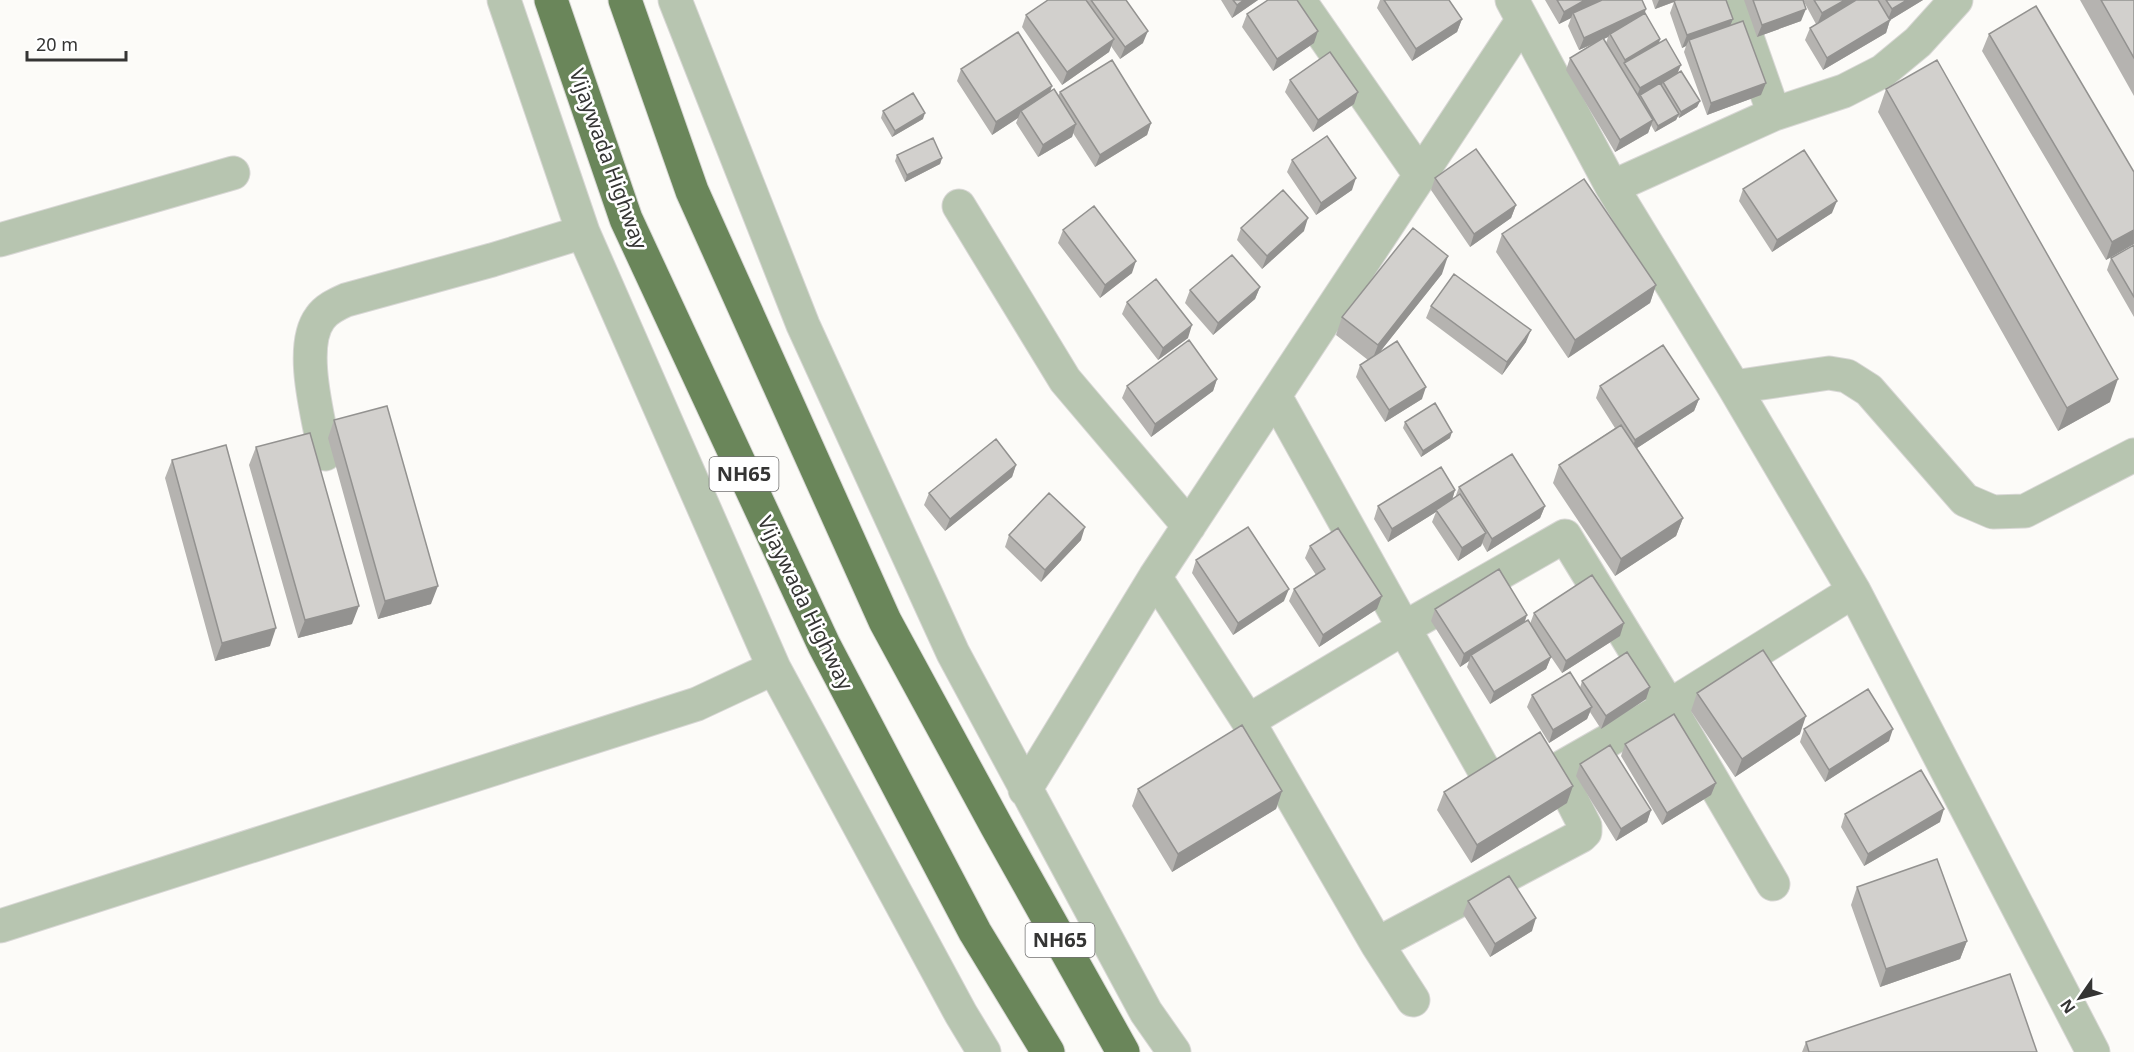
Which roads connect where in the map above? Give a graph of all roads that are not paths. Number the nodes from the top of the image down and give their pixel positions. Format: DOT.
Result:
graph roads {
  1 [pos="504,0"];
  2 [pos="551,0"];
  3 [pos="625,0"];
  4 [pos="675,0"];
  5 [pos="1299,0"];
  6 [pos="1734,0"];
  7 [pos="1956,0"];
  8 [pos="1517,11"];
  9 [pos="1774,114"];
  10 [pos="233,173"];
  11 [pos="1421,176"];
  12 [pos="1612,187"];
  13 [pos="959,206"];
  14 [pos="584,232"];
  15 [pos="0,240"];
  16 [pos="1734,387"];
  17 [pos="1275,396"];
  18 [pos="325,454"];
  19 [pos="2134,455"];
  20 [pos="1189,526"];
  21 [pos="1155,578"];
  22 [pos="1854,591"];
  23 [pos="1404,628"];
  24 [pos="774,668"];
  25 [pos="1669,706"];
  26 [pos="1248,721"];
  27 [pos="1484,770"];
  28 [pos="1025,790"];
  29 [pos="1773,884"];
  30 [pos="0,926"];
  31 [pos="1377,944"];
  32 [pos="1413,1000"];
  33 [pos="961,1014"];
  34 [pos="955,1052"];
  35 [pos="984,1052"];
  36 [pos="1048,1052"];
  37 [pos="1123,1052"];
  38 [pos="1174,1052"];
  39 [pos="2093,1052"];
  1 -- 14 [label="street"];
  2 -- 36 [label="highway, Vijaywada Highway / NH65"];
  3 -- 37 [label="highway, NH65"];
  4 -- 28 [label="street"];
  5 -- 11 [label="street"];
  6 -- 9 [label="street"];
  7 -- 9 [label="street"];
  8 -- 11 [label="street"];
  8 -- 12 [label="street"];
  9 -- 12 [label="street"];
  10 -- 15 [label="street"];
  11 -- 17 [label="street"];
  12 -- 16 [label="street"];
  13 -- 20 [label="street"];
  14 -- 18 [label="street"];
  14 -- 24 [label="street"];
  16 -- 19 [label="street"];
  16 -- 22 [label="street"];
  17 -- 20 [label="street"];
  17 -- 23 [label="street"];
  20 -- 21 [label="street"];
  21 -- 26 [label="street"];
  21 -- 28 [label="street"];
  22 -- 25 [label="street"];
  22 -- 39 [label="street"];
  23 -- 25 [label="street"];
  23 -- 26 [label="street"];
  23 -- 27 [label="street"];
  24 -- 30 [label="street"];
  24 -- 33 [label="street"];
  25 -- 29 [label="street"];
  25 -- 31 [label="street"];
  26 -- 31 [label="street"];
  28 -- 38 [label="street"];
  31 -- 32 [label="street"];
  33 -- 34 [label="street"];
  33 -- 35 [label="street"];
}
